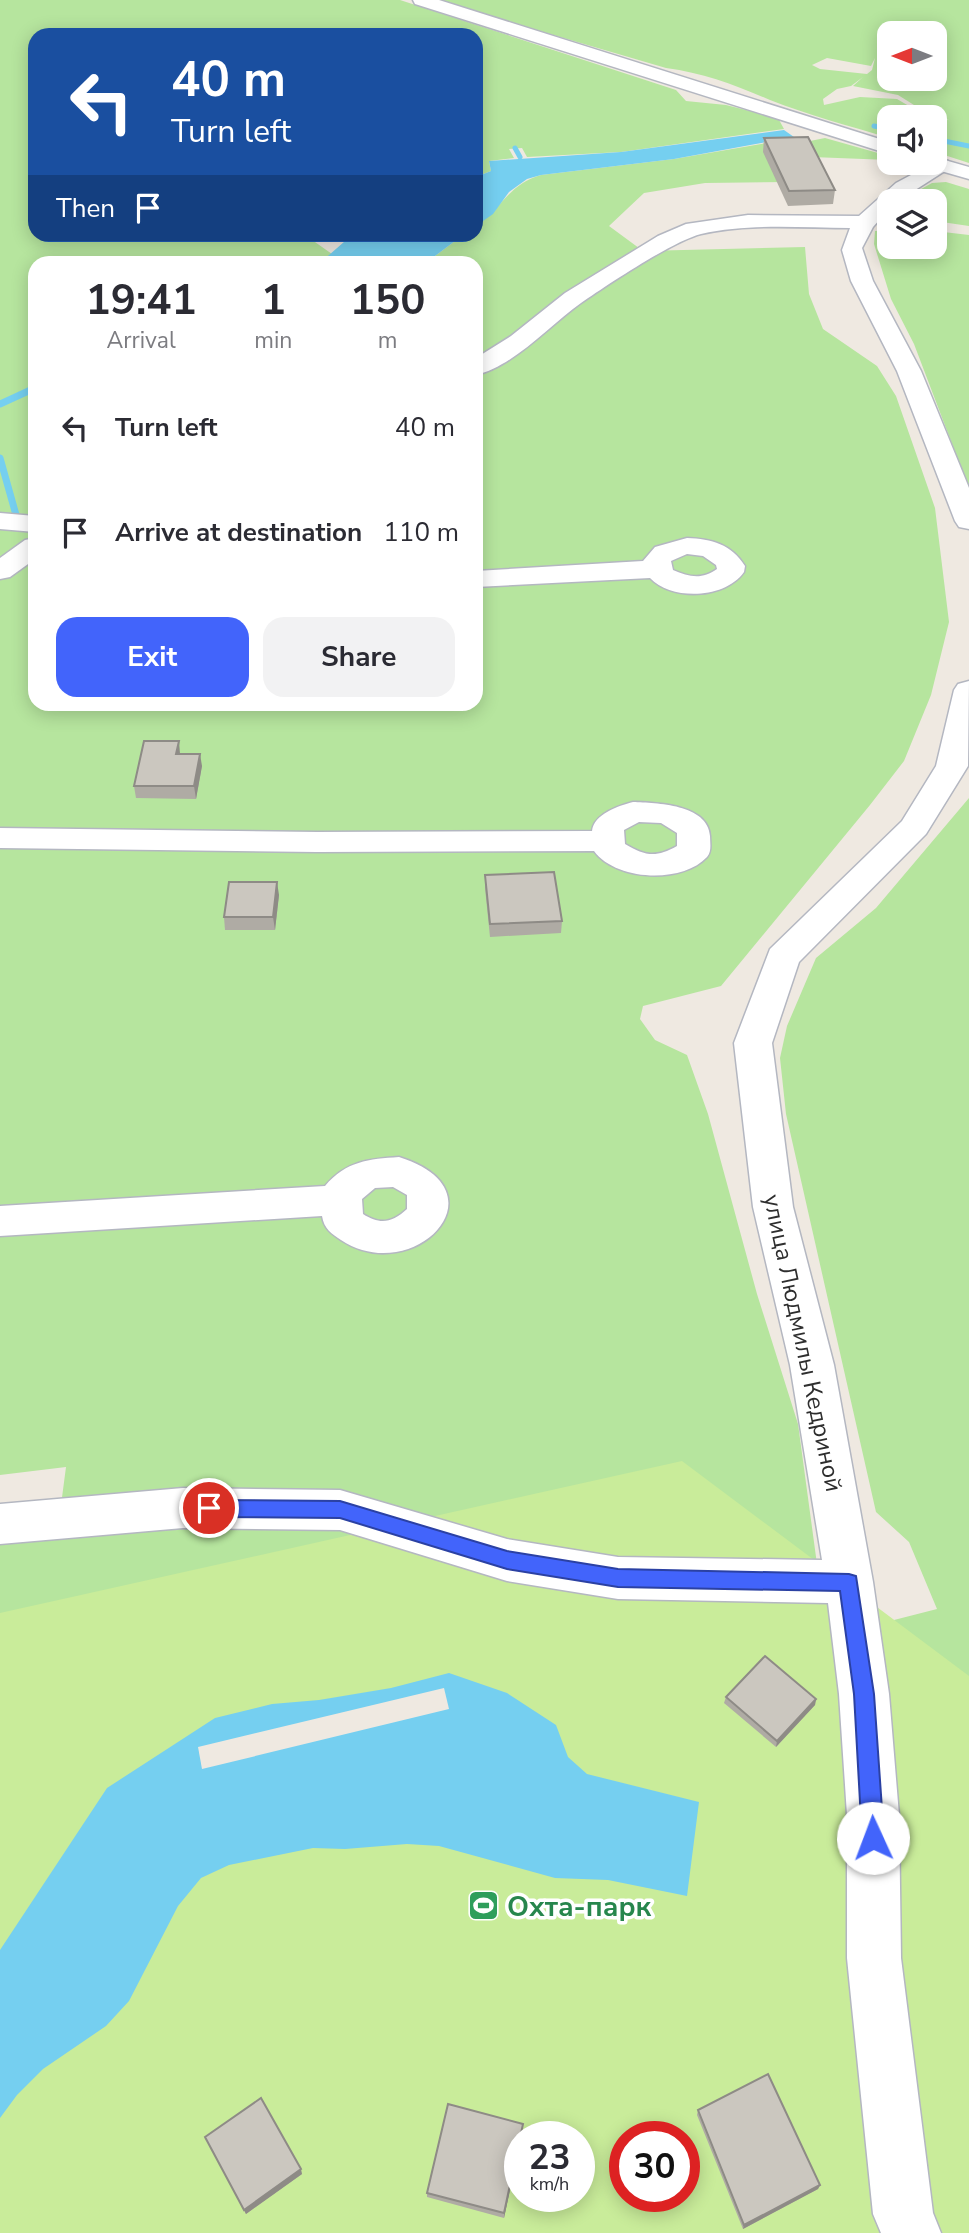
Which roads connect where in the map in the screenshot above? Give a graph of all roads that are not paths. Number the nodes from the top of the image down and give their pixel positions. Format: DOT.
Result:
graph roads {
  1 [pos="421,0"];
  2 [pos="877,144"];
  3 [pos="947,167"];
  4 [pos="969,173"];
  5 [pos="922,175"];
  6 [pos="866,222"];
  7 [pos="853,250"];
  8 [pos="843,294"];
  9 [pos="860,327"];
  10 [pos="483,364"];
  11 [pos="909,371"];
  12 [pos="0,521"];
  13 [pos="969,521"];
  14 [pos="28,523"];
  15 [pos="657,569"];
  16 [pos="483,579"];
  17 [pos="969,690"];
  18 [pos="0,838"];
  19 [pos="608,841"];
  20 [pos="342,1200"];
  21 [pos="0,1220"];
  22 [pos="0,1524"];
  23 [pos="849,1583"];
  24 [pos="911,2233"];
  1 -- 2 [label="street"];
  3 -- 4 [label="street"];
  5 -- 6 [label="street"];
  6 -- 7 [label="street"];
  6 -- 10 [label="street"];
  7 -- 8 [label="street"];
  7 -- 11 [label="street"];
  9 -- 11 [label="street"];
  11 -- 13 [label="street"];
  12 -- 14 [label="street"];
  15 -- 16 [label="street"];
  17 -- 23 [label="street, улица Людмилы Кедриной"];
  18 -- 19 [label="street"];
  20 -- 21 [label="street"];
  22 -- 23 [label="street"];
  23 -- 24 [label="street, улица Людмилы Кедриной"];
}
